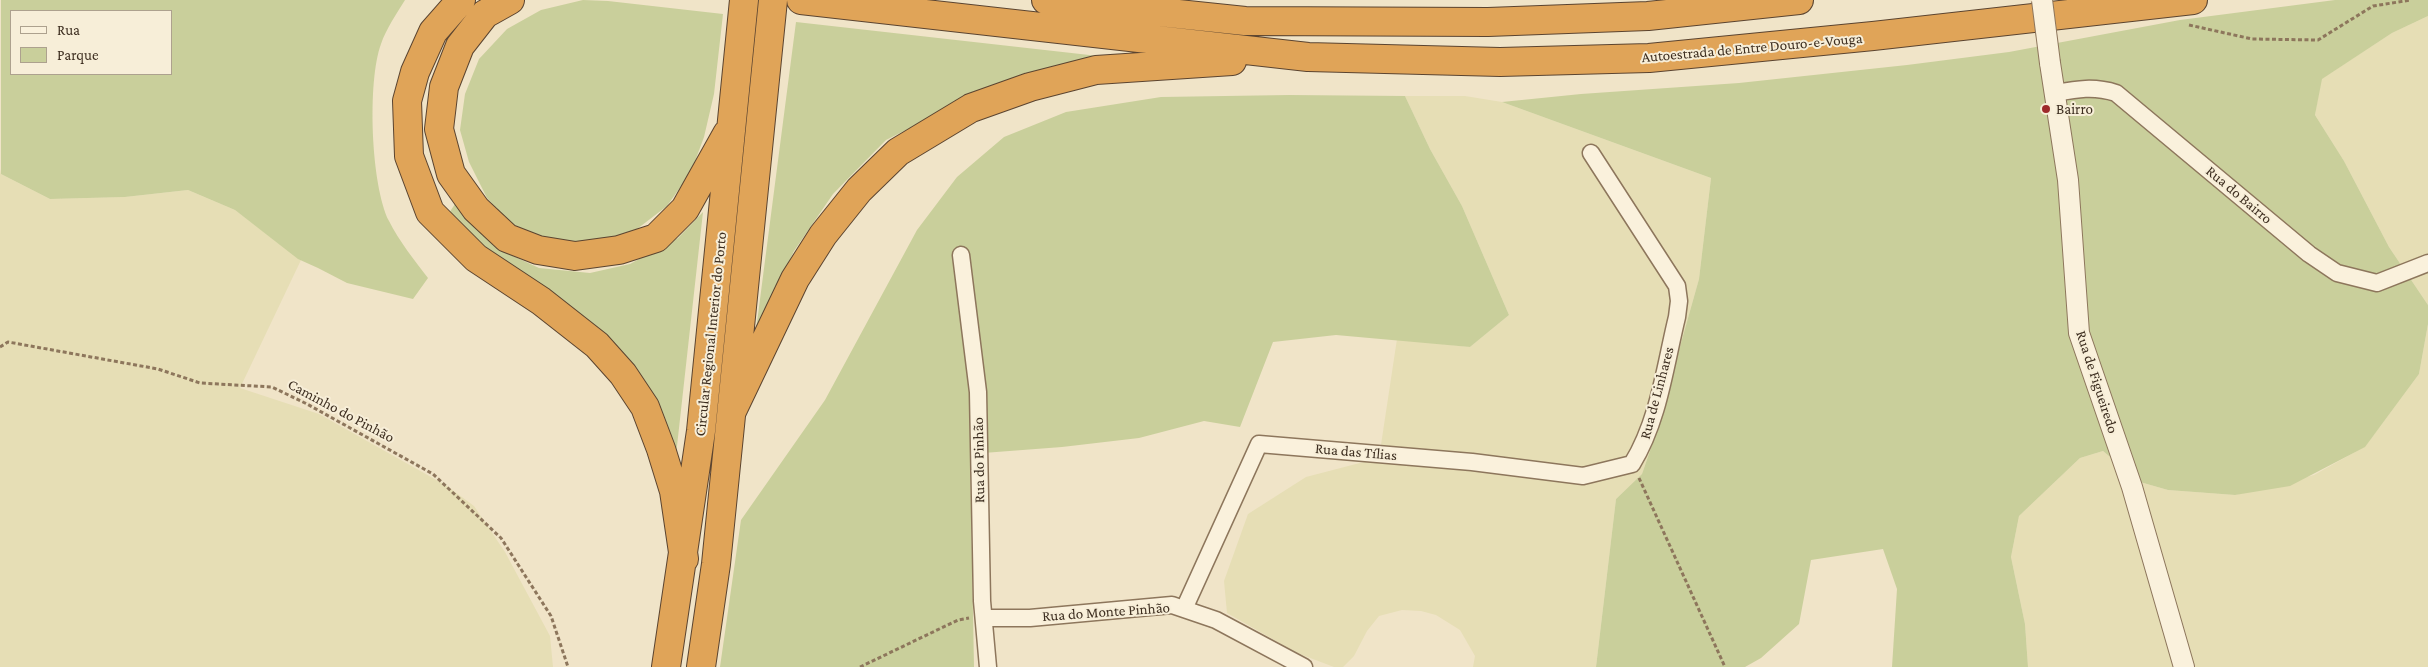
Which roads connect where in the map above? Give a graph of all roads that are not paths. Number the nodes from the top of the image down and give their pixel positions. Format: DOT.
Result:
graph roads {
  1 [pos="461,0"];
  2 [pos="510,0"];
  3 [pos="744,0"];
  4 [pos="774,0"];
  5 [pos="801,0"];
  6 [pos="1046,0"];
  7 [pos="1223,0"];
  8 [pos="1799,0"];
  9 [pos="2042,0"];
  10 [pos="2191,13"];
  11 [pos="1326,21"];
  12 [pos="1308,57"];
  13 [pos="2056,93"];
  14 [pos="732,126"];
  15 [pos="1591,153"];
  16 [pos="961,255"];
  17 [pos="2428,263"];
  18 [pos="732,411"];
  19 [pos="1632,464"];
  20 [pos="684,559"];
  21 [pos="1184,609"];
  22 [pos="984,618"];
  23 [pos="666,667"];
  24 [pos="701,667"];
  25 [pos="988,667"];
  26 [pos="1304,667"];
  27 [pos="2184,667"];
  1 -- 20 [label="highway"];
  2 -- 14 [label="highway"];
  3 -- 14 [label="highway, Circular Regional Interior do Porto"];
  4 -- 18 [label="highway, Circular Regional Interior do Porto"];
  5 -- 12 [label="highway"];
  6 -- 11 [label="highway"];
  7 -- 11 [label="highway"];
  8 -- 11 [label="highway"];
  9 -- 13 [label="street, Rua de Figueiredo, bridge"];
  10 -- 12 [label="highway, Autoestrada de Entre Douro-e-Vouga"];
  12 -- 18 [label="highway"];
  13 -- 17 [label="street, Rua do Bairro"];
  13 -- 27 [label="street, Rua de Figueiredo"];
  14 -- 20 [label="highway, Circular Regional Interior do Porto"];
  15 -- 19 [label="street, Rua de Linhares"];
  16 -- 22 [label="street, Rua do Pinhão"];
  18 -- 24 [label="highway, Circular Regional Interior do Porto"];
  19 -- 21 [label="street, Rua das Tílias"];
  20 -- 23 [label="highway, Circular Regional Interior do Porto"];
  21 -- 22 [label="street, Rua do Monte Pinhão"];
  21 -- 26 [label="street, Rua do Monte Pinhão"];
  22 -- 25 [label="street, Rua do Pinhão"];
}
